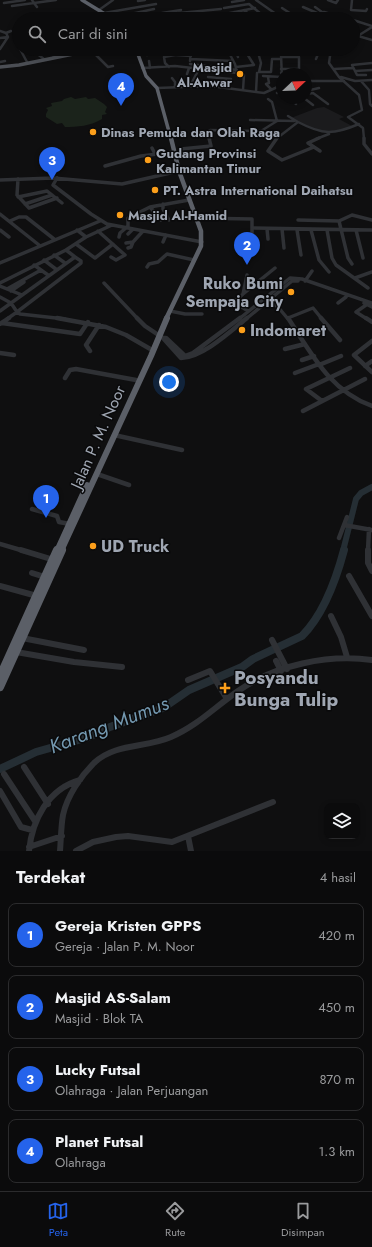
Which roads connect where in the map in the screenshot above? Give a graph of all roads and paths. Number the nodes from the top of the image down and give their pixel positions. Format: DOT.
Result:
graph roads {
  1 [pos="25,0"];
  2 [pos="56,0"];
  3 [pos="82,0"];
  4 [pos="112,0"];
  5 [pos="145,0"];
  6 [pos="244,0"];
  7 [pos="256,0"];
  8 [pos="328,0"];
  9 [pos="338,0"];
  10 [pos="352,0"];
  11 [pos="33,2"];
  12 [pos="138,2"];
  13 [pos="154,2"];
  14 [pos="232,2"];
  15 [pos="259,2"];
  16 [pos="4,3"];
  17 [pos="250,4"];
  18 [pos="12,6"];
  19 [pos="36,7"];
  20 [pos="304,7"];
  21 [pos="315,7"];
  22 [pos="229,8"];
  23 [pos="255,8"];
  24 [pos="282,8"];
  25 [pos="358,8"];
  26 [pos="154,9"];
  27 [pos="367,9"];
  28 [pos="372,9"];
  29 [pos="99,10"];
  30 [pos="183,10"];
  31 [pos="244,10"];
  32 [pos="102,12"];
  33 [pos="109,12"];
  34 [pos="142,12"];
  35 [pos="162,12"];
  36 [pos="186,12"];
  37 [pos="234,12"];
  38 [pos="259,12"];
  39 [pos="273,12"];
  40 [pos="289,12"];
  41 [pos="315,12"];
  42 [pos="322,12"];
  43 [pos="360,23"];
  44 [pos="371,27"];
  45 [pos="0,30"];
  46 [pos="11,31"];
  47 [pos="6,33"];
  48 [pos="360,35"];
  49 [pos="8,37"];
  50 [pos="360,37"];
  51 [pos="0,38"];
  52 [pos="372,40"];
  53 [pos="6,41"];
  54 [pos="0,42"];
  55 [pos="0,49"];
  56 [pos="23,56"];
  57 [pos="37,56"];
  58 [pos="60,56"];
  59 [pos="61,56"];
  60 [pos="97,56"];
  61 [pos="138,56"];
  62 [pos="170,56"];
  63 [pos="184,56"];
  64 [pos="230,56"];
  65 [pos="248,56"];
  66 [pos="261,56"];
  67 [pos="281,56"];
  68 [pos="317,56"];
  69 [pos="329,56"];
  70 [pos="55,57"];
  71 [pos="191,57"];
  72 [pos="316,59"];
  73 [pos="41,60"];
  74 [pos="231,60"];
  75 [pos="4,61"];
  76 [pos="149,61"];
  77 [pos="0,62"];
  78 [pos="27,62"];
  79 [pos="372,63"];
  80 [pos="190,64"];
  81 [pos="220,64"];
  82 [pos="343,65"];
  83 [pos="0,66"];
  84 [pos="113,66"];
  85 [pos="169,67"];
  86 [pos="142,68"];
  87 [pos="150,68"];
  88 [pos="188,68"];
  89 [pos="221,68"];
  90 [pos="236,68"];
  91 [pos="281,68"];
  92 [pos="299,68"];
  93 [pos="353,68"];
  94 [pos="199,69"];
  95 [pos="210,70"];
  96 [pos="334,70"];
  97 [pos="372,70"];
  98 [pos="258,72"];
  99 [pos="187,74"];
  100 [pos="244,75"];
  101 [pos="276,75"];
  102 [pos="366,75"];
  103 [pos="263,76"];
  104 [pos="268,76"];
  105 [pos="339,76"];
  106 [pos="208,77"];
  107 [pos="172,78"];
  108 [pos="372,80"];
  109 [pos="312,81"];
  110 [pos="344,81"];
  111 [pos="361,81"];
  112 [pos="205,82"];
  113 [pos="190,86"];
  114 [pos="175,87"];
  115 [pos="276,87"];
  116 [pos="157,88"];
  117 [pos="231,88"];
  118 [pos="319,88"];
  119 [pos="271,89"];
  120 [pos="312,89"];
  121 [pos="243,90"];
  122 [pos="256,92"];
  123 [pos="264,93"];
  124 [pos="270,94"];
  125 [pos="312,94"];
  126 [pos="268,99"];
  127 [pos="328,104"];
  128 [pos="372,106"];
  129 [pos="288,116"];
  130 [pos="250,120"];
  131 [pos="277,121"];
  132 [pos="298,122"];
  133 [pos="359,124"];
  134 [pos="330,134"];
  135 [pos="314,147"];
  136 [pos="152,148"];
  137 [pos="181,149"];
  138 [pos="320,151"];
  139 [pos="174,152"];
  140 [pos="155,154"];
  141 [pos="372,154"];
  142 [pos="105,166"];
  143 [pos="179,171"];
  144 [pos="57,178"];
  145 [pos="18,179"];
  146 [pos="0,180"];
  147 [pos="52,195"];
  148 [pos="18,197"];
  149 [pos="57,198"];
  150 [pos="188,200"];
  151 [pos="62,203"];
  152 [pos="25,204"];
  153 [pos="162,204"];
  154 [pos="150,206"];
  155 [pos="142,210"];
  156 [pos="132,213"];
  157 [pos="0,214"];
  158 [pos="195,218"];
  159 [pos="161,220"];
  160 [pos="169,220"];
  161 [pos="298,220"];
  162 [pos="372,220"];
  163 [pos="10,221"];
  164 [pos="100,221"];
  165 [pos="339,221"];
  166 [pos="112,225"];
  167 [pos="125,227"];
  168 [pos="161,228"];
  169 [pos="252,228"];
  170 [pos="133,229"];
  171 [pos="267,229"];
  172 [pos="282,229"];
  173 [pos="0,230"];
  174 [pos="77,230"];
  175 [pos="297,230"];
  176 [pos="311,230"];
  177 [pos="327,230"];
  178 [pos="342,230"];
  179 [pos="356,230"];
  180 [pos="371,230"];
  181 [pos="98,231"];
  182 [pos="143,231"];
  183 [pos="128,234"];
  184 [pos="159,234"];
  185 [pos="166,235"];
  186 [pos="372,235"];
  187 [pos="9,237"];
  188 [pos="86,237"];
  189 [pos="119,237"];
  190 [pos="54,239"];
  191 [pos="268,239"];
  192 [pos="133,242"];
  193 [pos="163,242"];
  194 [pos="202,242"];
  195 [pos="126,243"];
  196 [pos="252,243"];
  197 [pos="76,244"];
  198 [pos="112,244"];
  199 [pos="39,245"];
  200 [pos="128,248"];
  201 [pos="284,248"];
  202 [pos="66,250"];
  203 [pos="54,255"];
  204 [pos="301,255"];
  205 [pos="75,257"];
  206 [pos="111,257"];
  207 [pos="363,258"];
  208 [pos="44,260"];
  209 [pos="194,260"];
  210 [pos="1,261"];
  211 [pos="65,263"];
  212 [pos="352,264"];
  213 [pos="34,265"];
  214 [pos="148,267"];
  215 [pos="275,268"];
  216 [pos="41,270"];
  217 [pos="57,270"];
  218 [pos="312,271"];
  219 [pos="329,272"];
  220 [pos="372,272"];
  221 [pos="248,275"];
  222 [pos="48,276"];
  223 [pos="28,278"];
  224 [pos="355,278"];
  225 [pos="305,280"];
  226 [pos="0,284"];
  227 [pos="104,284"];
  228 [pos="368,288"];
  229 [pos="6,289"];
  230 [pos="11,291"];
  231 [pos="243,294"];
  232 [pos="22,295"];
  233 [pos="346,297"];
  234 [pos="0,298"];
  235 [pos="267,300"];
  236 [pos="11,303"];
  237 [pos="338,303"];
  238 [pos="371,303"];
  239 [pos="0,311"];
  240 [pos="170,311"];
  241 [pos="248,311"];
  242 [pos="350,312"];
  243 [pos="356,312"];
  244 [pos="18,313"];
  245 [pos="202,314"];
  246 [pos="288,318"];
  247 [pos="88,322"];
  248 [pos="372,322"];
  249 [pos="3,324"];
  250 [pos="99,324"];
  251 [pos="158,335"];
  252 [pos="340,340"];
  253 [pos="372,341"];
  254 [pos="304,344"];
  255 [pos="285,349"];
  256 [pos="90,351"];
  257 [pos="152,351"];
  258 [pos="0,353"];
  259 [pos="14,355"];
  260 [pos="314,356"];
  261 [pos="340,356"];
  262 [pos="185,357"];
  263 [pos="302,360"];
  264 [pos="372,361"];
  265 [pos="319,364"];
  266 [pos="365,366"];
  267 [pos="350,368"];
  268 [pos="372,372"];
  269 [pos="295,373"];
  270 [pos="329,377"];
  271 [pos="65,378"];
  272 [pos="365,379"];
  273 [pos="135,384"];
  274 [pos="341,390"];
  275 [pos="322,401"];
  276 [pos="372,406"];
  277 [pos="303,411"];
  278 [pos="114,435"];
  279 [pos="182,450"];
  280 [pos="95,475"];
  281 [pos="129,485"];
  282 [pos="32,509"];
  283 [pos="347,517"];
  284 [pos="70,524"];
  285 [pos="345,525"];
  286 [pos="370,530"];
  287 [pos="339,538"];
  288 [pos="0,544"];
  289 [pos="56,560"];
  290 [pos="372,571"];
  291 [pos="32,573"];
  292 [pos="349,576"];
  293 [pos="45,577"];
  294 [pos="0,586"];
  295 [pos="37,596"];
  296 [pos="331,616"];
  297 [pos="372,616"];
  298 [pos="21,637"];
  299 [pos="272,641"];
  300 [pos="84,650"];
  301 [pos="16,652"];
  302 [pos="347,657"];
  303 [pos="372,660"];
  304 [pos="276,661"];
  305 [pos="122,667"];
  306 [pos="284,670"];
  307 [pos="0,676"];
  308 [pos="188,680"];
  309 [pos="0,687"];
  310 [pos="227,699"];
  311 [pos="24,767"];
  312 [pos="4,774"];
  313 [pos="80,780"];
  314 [pos="0,791"];
  315 [pos="273,802"];
  316 [pos="48,804"];
  317 [pos="35,821"];
  318 [pos="32,830"];
  319 [pos="62,836"];
  320 [pos="188,836"];
  321 [pos="29,849"];
  322 [pos="60,851"];
  323 [pos="76,851"];
  324 [pos="191,851"];
  1 -- 16 [label="street"];
  2 -- 11 [label="street"];
  3 -- 29 [label="highway"];
  4 -- 29 [label="street"];
  5 -- 12 [label="street"];
  6 -- 14 [label="street"];
  7 -- 15 [label="street"];
  8 -- 9 [label="street"];
  10 -- 27 [label="street"];
  11 -- 18 [label="street"];
  11 -- 19 [label="street"];
  13 -- 33 [label="street"];
  15 -- 17 [label="street"];
  15 -- 39 [label="street"];
  17 -- 22 [label="street"];
  17 -- 23 [label="street"];
  20 -- 41 [label="street"];
  21 -- 42 [label="street"];
  22 -- 36 [label="street"];
  22 -- 37 [label="street"];
  23 -- 31 [label="street"];
  23 -- 38 [label="street"];
  24 -- 40 [label="street"];
  25 -- 27 [label="street"];
  26 -- 34 [label="street"];
  27 -- 28 [label="street"];
  29 -- 32 [label="highway"];
  30 -- 35 [label="street"];
  31 -- 37 [label="street"];
  43 -- 44 [label="street"];
  44 -- 48 [label="street"];
  45 -- 47 [label="street"];
  46 -- 47 [label="street"];
  47 -- 49 [label="street"];
  49 -- 51 [label="street"];
  49 -- 53 [label="street"];
  50 -- 52 [label="street"];
  53 -- 54 [label="street"];
  53 -- 55 [label="street"];
  56 -- 78 [label="street"];
  57 -- 73 [label="street"];
  58 -- 70 [label="main road"];
  59 -- 73 [label="main road"];
  60 -- 84 [label="street"];
  61 -- 86 [label="highway"];
  62 -- 85 [label="street"];
  63 -- 71 [label="street"];
  64 -- 74 [label="street"];
  65 -- 90 [label="street"];
  66 -- 98 [label="street"];
  67 -- 91 [label="street"];
  67 -- 92 [label="street"];
  67 -- 98 [label="street"];
  68 -- 72 [label="street"];
  69 -- 96 [label="street"];
  70 -- 73 [label="main road"];
  71 -- 74 [label="street"];
  71 -- 74 [label="street"];
  71 -- 80 [label="street"];
  73 -- 78 [label="main road"];
  73 -- 83 [label="main road"];
  74 -- 90 [label="street"];
  75 -- 77 [label="street"];
  76 -- 87 [label="street"];
  78 -- 83 [label="main road"];
  79 -- 93 [label="street"];
  80 -- 88 [label="street"];
  80 -- 89 [label="street"];
  81 -- 89 [label="street"];
  82 -- 93 [label="street"];
  85 -- 87 [label="street"];
  85 -- 88 [label="street"];
  86 -- 87 [label="street"];
  86 -- 116 [label="highway"];
  88 -- 94 [label="street"];
  88 -- 99 [label="street"];
  89 -- 90 [label="street"];
  90 -- 95 [label="street"];
  93 -- 96 [label="street"];
  93 -- 97 [label="street"];
  93 -- 102 [label="street"];
  94 -- 95 [label="street"];
  94 -- 113 [label="street"];
  95 -- 106 [label="street"];
  96 -- 105 [label="street"];
  98 -- 122 [label="street"];
  100 -- 121 [label="street"];
  101 -- 104 [label="street"];
  103 -- 104 [label="street"];
  104 -- 119 [label="street"];
  105 -- 110 [label="street"];
  105 -- 111 [label="street"];
  106 -- 112 [label="street"];
  106 -- 117 [label="street"];
  107 -- 114 [label="street"];
  108 -- 111 [label="street"];
  109 -- 110 [label="street"];
  110 -- 133 [label="street"];
  111 -- 128 [label="street"];
  113 -- 114 [label="street"];
  113 -- 117 [label="street"];
  114 -- 116 [label="street"];
  115 -- 119 [label="street"];
  116 -- 139 [label="highway"];
  117 -- 121 [label="street"];
  118 -- 120 [label="street"];
  119 -- 123 [label="street"];
  121 -- 122 [label="street"];
  122 -- 123 [label="street"];
  123 -- 124 [label="street"];
  125 -- 127 [label="street"];
  126 -- 131 [label="street"];
  129 -- 132 [label="street"];
  130 -- 131 [label="street"];
  131 -- 132 [label="street"];
  131 -- 137 [label="street"];
  132 -- 134 [label="street"];
  132 -- 135 [label="street"];
  133 -- 134 [label="street"];
  133 -- 141 [label="street"];
  134 -- 135 [label="street"];
  135 -- 138 [label="street"];
  136 -- 140 [label="street"];
  139 -- 140 [label="street"];
  139 -- 143 [label="highway"];
  140 -- 142 [label="street"];
  143 -- 144 [label="street"];
  143 -- 150 [label="highway"];
  144 -- 145 [label="street"];
  144 -- 164 [label="street"];
  145 -- 146 [label="street"];
  145 -- 148 [label="street"];
  147 -- 148 [label="street"];
  147 -- 149 [label="street"];
  147 -- 152 [label="street"];
  148 -- 152 [label="street"];
  149 -- 151 [label="street"];
  149 -- 152 [label="street"];
  150 -- 153 [label="street"];
  150 -- 158 [label="highway"];
  153 -- 154 [label="street"];
  153 -- 160 [label="street"];
  154 -- 155 [label="street"];
  154 -- 159 [label="street"];
  155 -- 156 [label="street"];
  155 -- 167 [label="street"];
  157 -- 163 [label="street"];
  158 -- 169 [label="street"];
  158 -- 194 [label="highway"];
  161 -- 165 [label="street"];
  162 -- 165 [label="street"];
  163 -- 190 [label="street"];
  163 -- 199 [label="street"];
  164 -- 166 [label="street"];
  164 -- 174 [label="street"];
  165 -- 178 [label="street"];
  166 -- 167 [label="street"];
  166 -- 181 [label="street"];
  167 -- 170 [label="street"];
  167 -- 189 [label="street"];
  168 -- 184 [label="street"];
  169 -- 171 [label="street"];
  169 -- 196 [label="street"];
  170 -- 182 [label="street"];
  170 -- 183 [label="street"];
  171 -- 172 [label="street"];
  171 -- 191 [label="street"];
  172 -- 175 [label="street"];
  172 -- 201 [label="street"];
  173 -- 187 [label="street"];
  174 -- 188 [label="street"];
  174 -- 190 [label="street"];
  175 -- 176 [label="street"];
  175 -- 204 [label="street"];
  176 -- 177 [label="street"];
  176 -- 219 [label="street"];
  177 -- 178 [label="street"];
  177 -- 224 [label="street"];
  178 -- 179 [label="street"];
  178 -- 212 [label="street"];
  179 -- 180 [label="street"];
  179 -- 207 [label="street"];
  180 -- 186 [label="street"];
  181 -- 188 [label="street"];
  181 -- 198 [label="street"];
  182 -- 184 [label="street"];
  182 -- 192 [label="street"];
  184 -- 185 [label="street"];
  185 -- 193 [label="street"];
  185 -- 194 [label="street"];
  188 -- 197 [label="street"];
  190 -- 199 [label="street"];
  192 -- 195 [label="street"];
  192 -- 200 [label="street"];
  194 -- 209 [label="highway, Jalan P. M. Noor"];
  197 -- 198 [label="street"];
  197 -- 202 [label="street"];
  198 -- 206 [label="street"];
  199 -- 210 [label="street"];
  202 -- 203 [label="street"];
  202 -- 205 [label="street"];
  203 -- 208 [label="street"];
  203 -- 211 [label="street"];
  205 -- 211 [label="street"];
  205 -- 244 [label="street"];
  208 -- 213 [label="street"];
  208 -- 217 [label="street"];
  209 -- 214 [label="street"];
  209 -- 240 [label="highway, Jalan P. M. Noor"];
  211 -- 217 [label="street"];
  213 -- 216 [label="street"];
  213 -- 226 [label="street"];
  215 -- 231 [label="street"];
  216 -- 222 [label="street"];
  216 -- 223 [label="street"];
  217 -- 222 [label="street"];
  218 -- 225 [label="street"];
  220 -- 224 [label="street"];
  221 -- 231 [label="street"];
  222 -- 232 [label="street"];
  223 -- 229 [label="street"];
  223 -- 230 [label="street"];
  224 -- 228 [label="street"];
  225 -- 235 [label="street"];
  225 -- 238 [label="street"];
  226 -- 229 [label="street"];
  227 -- 251 [label="street"];
  229 -- 230 [label="street"];
  230 -- 232 [label="street"];
  231 -- 241 [label="street"];
  232 -- 236 [label="street"];
  233 -- 235 [label="street"];
  233 -- 237 [label="street"];
  233 -- 238 [label="street"];
  234 -- 236 [label="street"];
  235 -- 241 [label="street"];
  235 -- 246 [label="street"];
  235 -- 262 [label="street"];
  236 -- 239 [label="street"];
  236 -- 244 [label="street"];
  238 -- 243 [label="street"];
  240 -- 245 [label="street"];
  240 -- 251 [label="highway, Jalan P. M. Noor"];
  241 -- 262 [label="street"];
  242 -- 243 [label="street"];
  243 -- 248 [label="street"];
  244 -- 247 [label="street"];
  244 -- 249 [label="street"];
  246 -- 252 [label="street"];
  246 -- 254 [label="street"];
  247 -- 249 [label="street"];
  247 -- 250 [label="street"];
  250 -- 256 [label="street"];
  250 -- 257 [label="street"];
  251 -- 257 [label="highway, Jalan P. M. Noor"];
  251 -- 262 [label="street"];
  253 -- 266 [label="street"];
  254 -- 255 [label="street"];
  254 -- 260 [label="street"];
  257 -- 273 [label="highway, Jalan P. M. Noor"];
  258 -- 259 [label="street"];
  260 -- 263 [label="street"];
  260 -- 265 [label="street"];
  261 -- 265 [label="street"];
  264 -- 266 [label="street"];
  265 -- 269 [label="street"];
  265 -- 270 [label="street"];
  266 -- 268 [label="street"];
  267 -- 270 [label="street"];
  270 -- 274 [label="street"];
  270 -- 275 [label="street"];
  271 -- 273 [label="street"];
  272 -- 274 [label="street"];
  273 -- 278 [label="highway, Jalan P. M. Noor"];
  273 -- 280 [label="highway, Jalan P. M. Noor"];
  274 -- 275 [label="street"];
  274 -- 276 [label="street"];
  275 -- 277 [label="street"];
  278 -- 279 [label="street"];
  278 -- 280 [label="highway, Jalan P. M. Noor"];
  280 -- 281 [label="street"];
  280 -- 284 [label="highway, Jalan P. M. Noor"];
  280 -- 289 [label="highway, Jalan P. M. Noor"];
  282 -- 284 [label="street"];
  283 -- 285 [label="street"];
  284 -- 289 [label="highway, Jalan P. M. Noor"];
  285 -- 286 [label="street"];
  285 -- 287 [label="street"];
  286 -- 290 [label="street"];
  288 -- 289 [label="street"];
  289 -- 293 [label="highway, Jalan P. M. Noor"];
  289 -- 298 [label="highway, Jalan P. M. Noor"];
  291 -- 293 [label="street"];
  292 -- 297 [label="street"];
  293 -- 295 [label="highway, Jalan P. M. Noor"];
  294 -- 295 [label="street"];
  295 -- 298 [label="highway, Jalan P. M. Noor"];
  296 -- 302 [label="street"];
  298 -- 300 [label="street"];
  298 -- 301 [label="highway, Jalan P. M. Noor"];
  298 -- 307 [label="highway, Jalan P. M. Noor"];
  299 -- 306 [label="street"];
  301 -- 305 [label="street"];
  301 -- 309 [label="highway, Jalan P. M. Noor"];
  302 -- 303 [label="street"];
  302 -- 306 [label="street"];
  304 -- 306 [label="street"];
  306 -- 310 [label="street"];
  308 -- 310 [label="street"];
  310 -- 313 [label="street"];
  311 -- 316 [label="street"];
  312 -- 317 [label="street"];
  313 -- 316 [label="street"];
  313 -- 319 [label="street"];
  314 -- 318 [label="street"];
  315 -- 320 [label="street"];
  316 -- 317 [label="street"];
  317 -- 318 [label="street"];
  318 -- 321 [label="street"];
  319 -- 321 [label="street"];
  319 -- 322 [label="street"];
  320 -- 323 [label="street"];
  320 -- 324 [label="street"];
}
